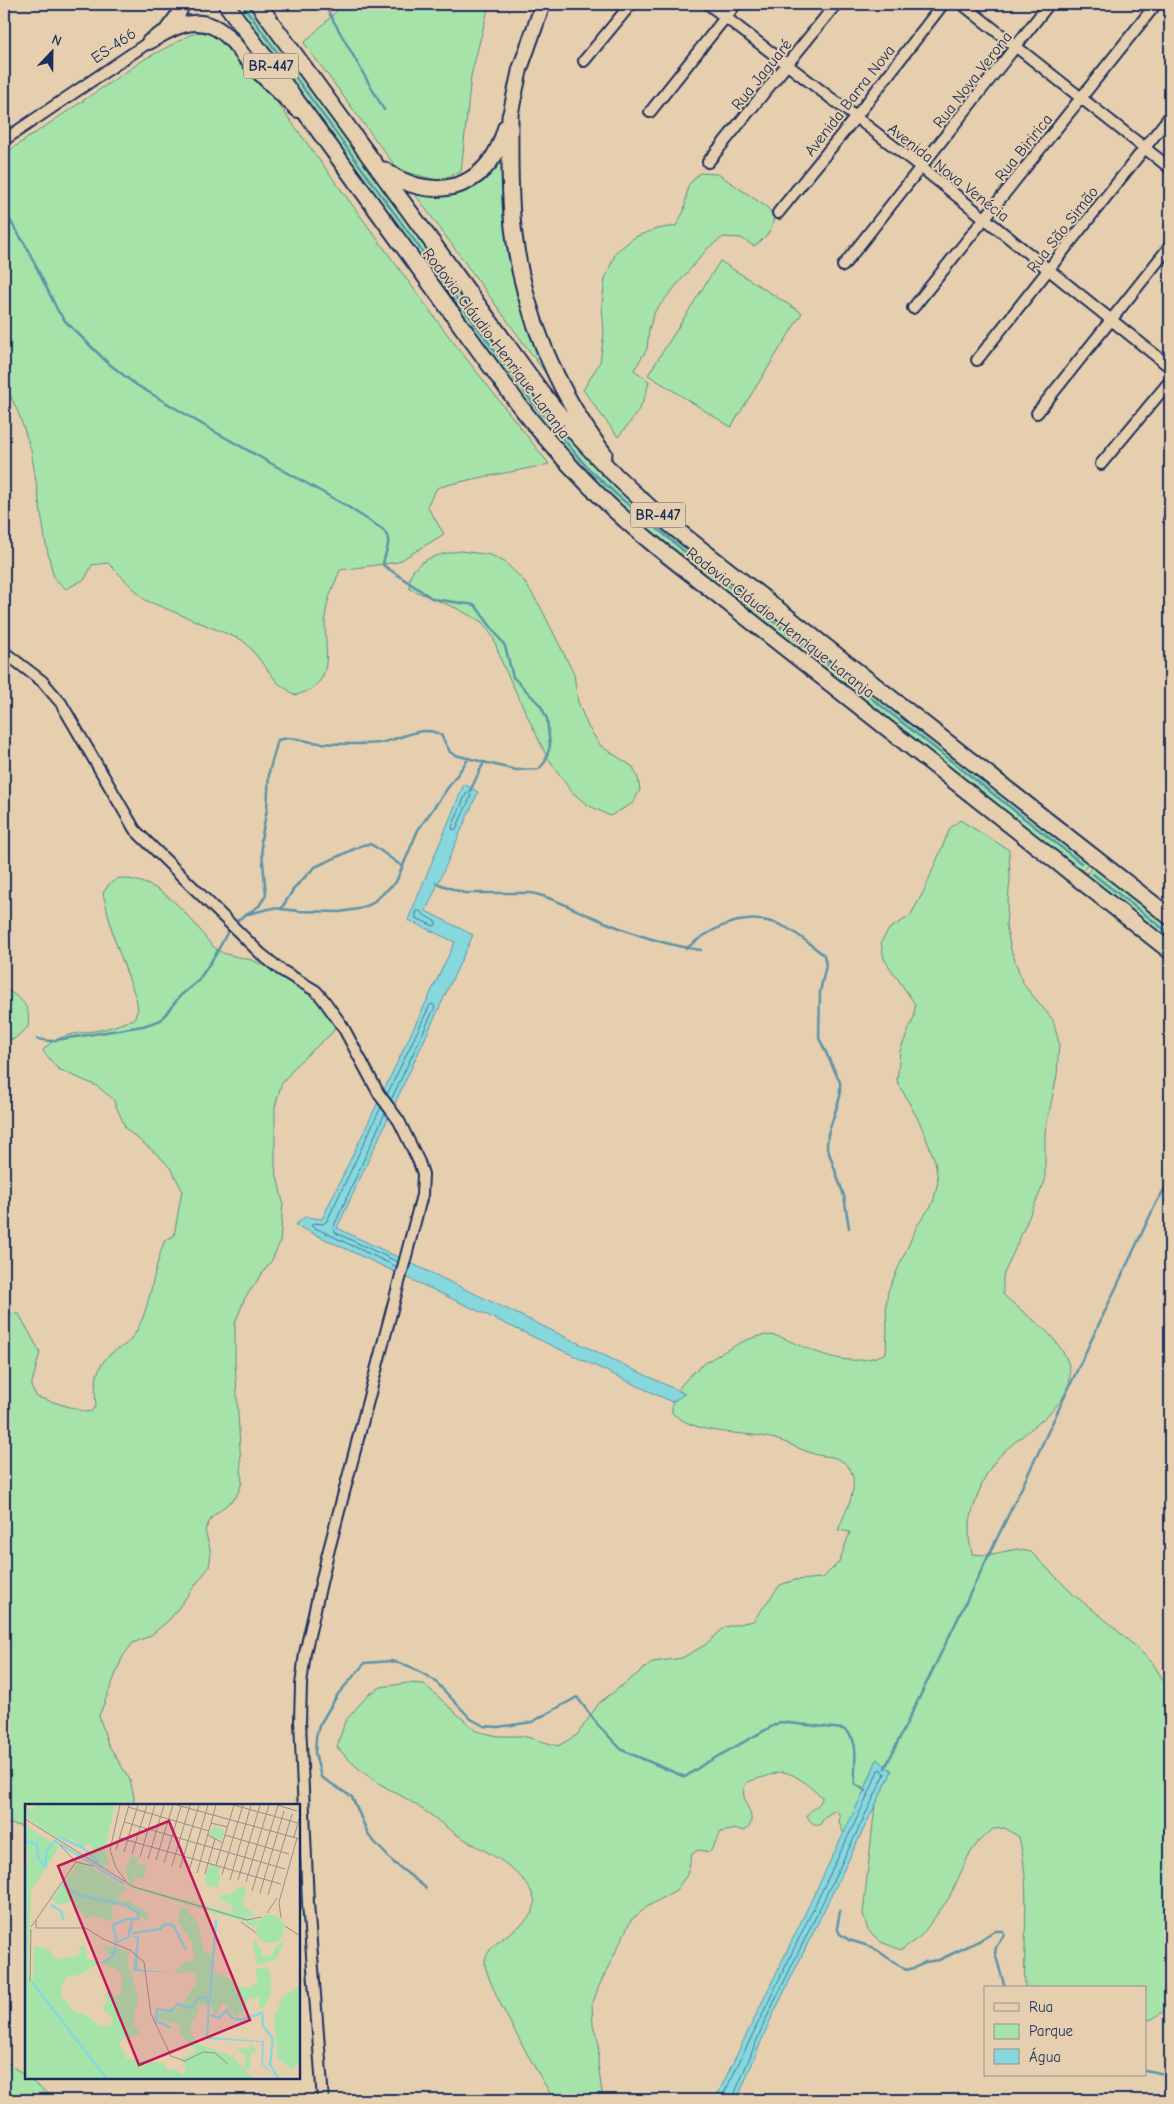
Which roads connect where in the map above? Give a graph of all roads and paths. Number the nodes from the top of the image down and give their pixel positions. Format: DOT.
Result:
graph roads {
  1 [pos="182,4"];
  2 [pos="226,4"];
  3 [pos="258,4"];
  4 [pos="543,4"];
  5 [pos="631,4"];
  6 [pos="708,4"];
  7 [pos="736,4"];
  8 [pos="836,4"];
  9 [pos="943,4"];
  10 [pos="962,4"];
  11 [pos="1049,4"];
  12 [pos="1156,4"];
  13 [pos="725,17"];
  14 [pos="167,30"];
  15 [pos="149,42"];
  16 [pos="1016,46"];
  17 [pos="584,61"];
  18 [pos="787,65"];
  19 [pos="1082,98"];
  20 [pos="650,112"];
  21 [pos="510,116"];
  22 [pos="1170,116"];
  23 [pos="855,118"];
  24 [pos="316,128"];
  25 [pos="4,140"];
  26 [pos="1145,148"];
  27 [pos="708,162"];
  28 [pos="374,163"];
  29 [pos="922,168"];
  30 [pos="1170,168"];
  31 [pos="778,213"];
  32 [pos="985,218"];
  33 [pos="1170,246"];
  34 [pos="843,266"];
  35 [pos="1050,270"];
  36 [pos="913,308"];
  37 [pos="1110,320"];
  38 [pos="976,360"];
  39 [pos="1170,367"];
  40 [pos="1170,381"];
  41 [pos="1036,413"];
  42 [pos="1101,464"];
  43 [pos="674,527"];
  44 [pos="4,652"];
  45 [pos="1170,917"];
  46 [pos="1170,950"];
  47 [pos="323,2100"];
  1 -- 14 [label="street, ES-466"];
  2 -- 24 [label="main road, Rodovia Cláudio Henrique Laranja / BR-447"];
  3 -- 28 [label="main road, Rodovia Cláudio Henrique Laranja / BR-447"];
  4 -- 21 [label="street"];
  5 -- 17 [label="street"];
  6 -- 13 [label="street, Avenida Nova Venécia"];
  7 -- 13 [label="street"];
  8 -- 18 [label="street, Rua Jaguaré"];
  9 -- 23 [label="street, Avenida Barra Nova"];
  10 -- 16 [label="street"];
  11 -- 16 [label="street, Rua Nova Verona"];
  12 -- 19 [label="street, Rua Biririca"];
  13 -- 18 [label="street, Avenida Nova Venécia"];
  13 -- 20 [label="street"];
  14 -- 15 [label="street, ES-466"];
  14 -- 24 [label="street, ES-466"];
  15 -- 25 [label="street, ES-466"];
  16 -- 19 [label="street"];
  16 -- 29 [label="street, Rua Nova Verona"];
  18 -- 23 [label="street, Avenida Nova Venécia"];
  18 -- 27 [label="street, Rua Jaguaré"];
  19 -- 26 [label="street"];
  19 -- 32 [label="street, Rua Biririca"];
  21 -- 28 [label="main road"];
  21 -- 43 [label="main road"];
  22 -- 26 [label="street, Rua São Simão"];
  23 -- 29 [label="street, Avenida Nova Venécia"];
  23 -- 31 [label="street, Avenida Barra Nova"];
  24 -- 46 [label="main road, Rodovia Cláudio Henrique Laranja / BR-447"];
  26 -- 30 [label="street"];
  26 -- 35 [label="street, Rua São Simão"];
  28 -- 43 [label="main road, Rodovia Cláudio Henrique Laranja / BR-447"];
  29 -- 32 [label="street, Avenida Nova Venécia"];
  29 -- 34 [label="street, Rua Nova Verona"];
  32 -- 35 [label="street, Avenida Nova Venécia"];
  32 -- 36 [label="street, Rua Biririca"];
  33 -- 37 [label="street"];
  35 -- 37 [label="street, Avenida Nova Venécia"];
  35 -- 38 [label="street, Rua São Simão"];
  37 -- 39 [label="street, Avenida Nova Venécia"];
  37 -- 41 [label="street"];
  40 -- 42 [label="street"];
  43 -- 45 [label="main road, Rodovia Cláudio Henrique Laranja / BR-447"];
  44 -- 47 [label="street"];
}
